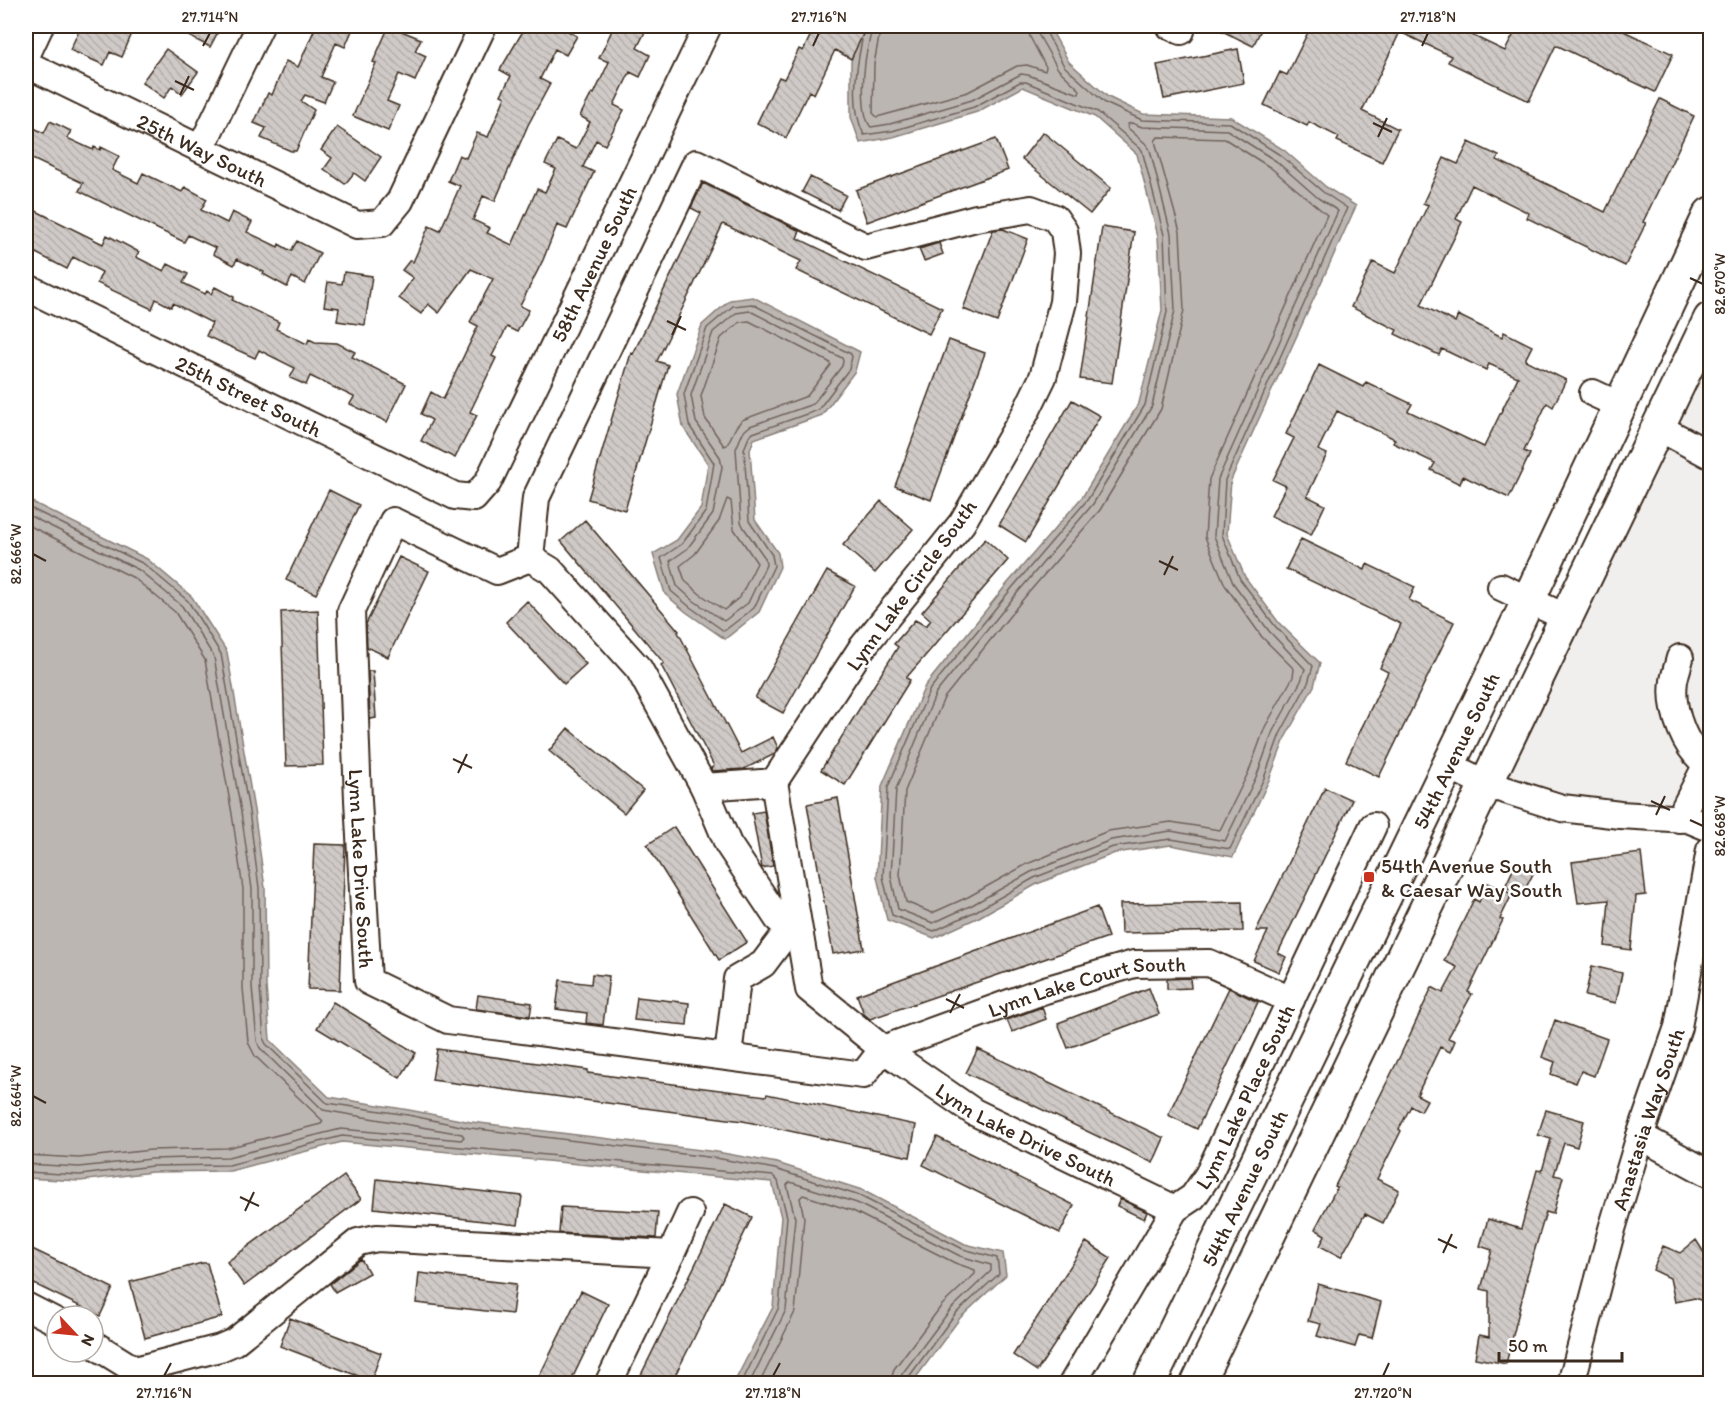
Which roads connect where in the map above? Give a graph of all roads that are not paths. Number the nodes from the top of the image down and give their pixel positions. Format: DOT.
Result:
graph roads {
  1 [pos="40,26"];
  2 [pos="261,26"];
  3 [pos="483,26"];
  4 [pos="708,26"];
  5 [pos="26,56"];
  6 [pos="26,64"];
  7 [pos="201,148"];
  8 [pos="1710,214"];
  9 [pos="26,287"];
  10 [pos="1709,325"];
  11 [pos="1658,427"];
  12 [pos="1710,455"];
  13 [pos="474,498"];
  14 [pos="530,558"];
  15 [pos="1514,594"];
  16 [pos="1567,618"];
  17 [pos="1680,658"];
  18 [pos="1448,765"];
  19 [pos="1709,765"];
  20 [pos="774,782"];
  21 [pos="1486,784"];
  22 [pos="704,787"];
  23 [pos="1679,819"];
  24 [pos="1373,826"];
  25 [pos="1710,828"];
  26 [pos="1710,850"];
  27 [pos="795,931"];
  28 [pos="1291,1000"];
  29 [pos="883,1049"];
  30 [pos="728,1057"];
  31 [pos="1640,1136"];
  32 [pos="1710,1174"];
  33 [pos="1176,1209"];
  34 [pos="690,1213"];
  35 [pos="671,1254"];
  36 [pos="26,1306"];
  37 [pos="45,1316"];
  38 [pos="105,1352"];
  39 [pos="145,1377"];
  40 [pos="608,1383"];
  41 [pos="1072,1383"];
  42 [pos="1149,1383"];
  43 [pos="1197,1383"];
  44 [pos="1570,1383"];
  1 -- 5 [label="street"];
  2 -- 7 [label="street"];
  3 -- 7 [label="street, 25th Way South"];
  4 -- 13 [label="street, 58th Avenue South"];
  6 -- 7 [label="street, 25th Way South"];
  8 -- 15 [label="main road, 54th Avenue South"];
  9 -- 13 [label="street, 25th Street South"];
  10 -- 11 [label="main road, 54th Avenue South"];
  11 -- 12 [label="street"];
  11 -- 16 [label="main road, 54th Avenue South"];
  14 -- 20 [label="street, Lynn Lake Circle South"];
  14 -- 22 [label="street"];
  14 -- 30 [label="street, Lynn Lake Drive South"];
  15 -- 16 [label="street"];
  15 -- 18 [label="main road, 54th Avenue South"];
  16 -- 21 [label="main road, 54th Avenue South"];
  17 -- 19 [label="street"];
  18 -- 21 [label="street"];
  18 -- 42 [label="main road, 54th Avenue South"];
  19 -- 23 [label="street"];
  20 -- 22 [label="street"];
  20 -- 27 [label="street, Lynn Lake Drive South"];
  21 -- 23 [label="street"];
  21 -- 43 [label="main road, 54th Avenue South"];
  22 -- 27 [label="street"];
  23 -- 25 [label="street"];
  24 -- 28 [label="street, Lynn Lake Place South"];
  26 -- 31 [label="street, Anastasia Way South"];
  27 -- 29 [label="street, Lynn Lake Drive South"];
  27 -- 30 [label="street"];
  28 -- 29 [label="street, Lynn Lake Court South"];
  28 -- 33 [label="street, Lynn Lake Place South"];
  29 -- 30 [label="street, Lynn Lake Drive South"];
  29 -- 33 [label="street, Lynn Lake Drive South"];
  31 -- 32 [label="street"];
  31 -- 44 [label="street, Anastasia Way South"];
  33 -- 41 [label="street, Lynn Lake Place South"];
  34 -- 35 [label="street"];
  35 -- 39 [label="street"];
  35 -- 40 [label="street"];
  36 -- 37 [label="street"];
  38 -- 39 [label="street"];
}
